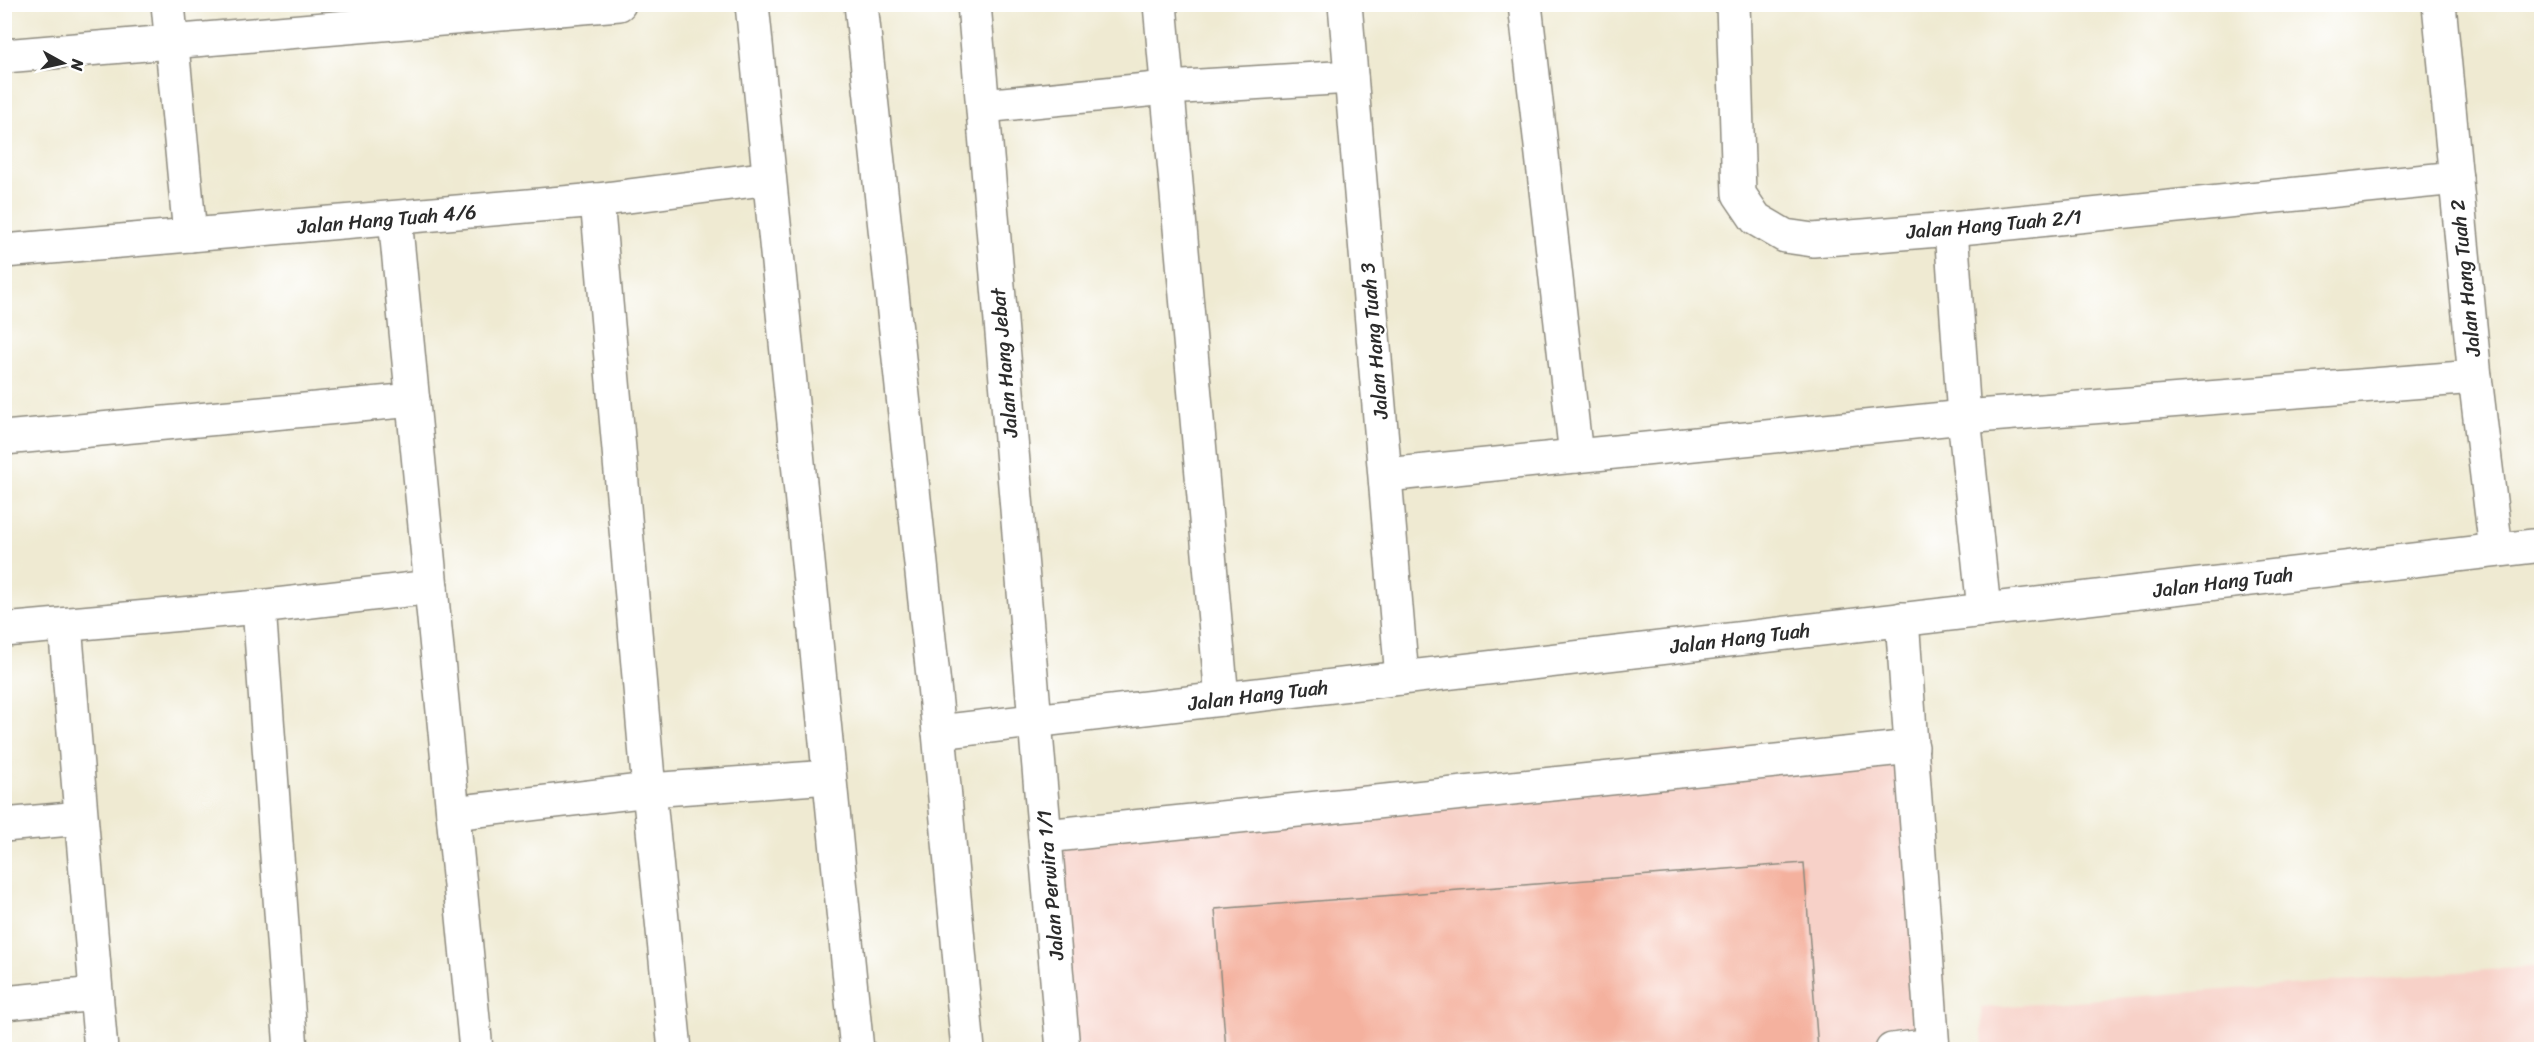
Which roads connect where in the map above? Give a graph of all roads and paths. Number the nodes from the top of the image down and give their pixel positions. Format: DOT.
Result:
graph roads {
  1 [pos="168,4"];
  2 [pos="619,4"];
  3 [pos="752,4"];
  4 [pos="861,4"];
  5 [pos="974,4"];
  6 [pos="1160,4"];
  7 [pos="1345,4"];
  8 [pos="1525,4"];
  9 [pos="1733,4"];
  10 [pos="2439,4"];
  11 [pos="171,42"];
  12 [pos="4,56"];
  13 [pos="1352,77"];
  14 [pos="1167,88"];
  15 [pos="983,106"];
  16 [pos="769,178"];
  17 [pos="2456,178"];
  18 [pos="597,200"];
  19 [pos="395,218"];
  20 [pos="1951,229"];
  21 [pos="190,236"];
  22 [pos="4,251"];
  23 [pos="2475,377"];
  24 [pos="413,400"];
  25 [pos="1964,417"];
  26 [pos="4,438"];
  27 [pos="1576,456"];
  28 [pos="1386,475"];
  29 [pos="2541,545"];
  30 [pos="2496,550"];
  31 [pos="431,587"];
  32 [pos="260,606"];
  33 [pos="1984,610"];
  34 [pos="1902,619"];
  35 [pos="64,625"];
  36 [pos="4,630"];
  37 [pos="1402,678"];
  38 [pos="1222,699"];
  39 [pos="1036,721"];
  40 [pos="939,732"];
  41 [pos="1912,747"];
  42 [pos="830,777"];
  43 [pos="649,790"];
  44 [pos="453,813"];
  45 [pos="81,818"];
  46 [pos="4,825"];
  47 [pos="1046,836"];
  48 [pos="96,994"];
  49 [pos="4,1003"];
  50 [pos="1933,1047"];
  51 [pos="101,1050"];
  52 [pos="291,1050"];
  53 [pos="476,1050"];
  54 [pos="675,1050"];
  55 [pos="857,1050"];
  56 [pos="968,1050"];
  57 [pos="1064,1050"];
  58 [pos="1893,1050"];
  1 -- 11 [label="street"];
  2 -- 11 [label="street"];
  3 -- 16 [label="street"];
  4 -- 40 [label="street"];
  5 -- 15 [label="street, Jalan Hang Jebat"];
  6 -- 14 [label="street"];
  7 -- 13 [label="street, Jalan Hang Tuah 3"];
  8 -- 27 [label="street"];
  9 -- 20 [label="street, Jalan Hang Tuah 2/1"];
  10 -- 17 [label="street, Jalan Hang Tuah 2"];
  11 -- 12 [label="street"];
  11 -- 21 [label="street"];
  13 -- 14 [label="street"];
  13 -- 28 [label="street, Jalan Hang Tuah 3"];
  14 -- 15 [label="street"];
  14 -- 38 [label="street"];
  15 -- 39 [label="street, Jalan Hang Jebat"];
  16 -- 18 [label="street, Jalan Hang Tuah 4/6"];
  16 -- 42 [label="street"];
  17 -- 20 [label="street, Jalan Hang Tuah 2/1"];
  17 -- 23 [label="street, Jalan Hang Tuah 2"];
  18 -- 19 [label="street, Jalan Hang Tuah 4/6"];
  18 -- 43 [label="street"];
  19 -- 21 [label="street, Jalan Hang Tuah 4/6"];
  19 -- 24 [label="street"];
  20 -- 25 [label="street"];
  21 -- 22 [label="street, Jalan Hang Tuah 4/6"];
  23 -- 25 [label="street"];
  23 -- 30 [label="street, Jalan Hang Tuah 2"];
  24 -- 26 [label="street"];
  24 -- 31 [label="street"];
  25 -- 27 [label="street"];
  25 -- 33 [label="street"];
  27 -- 28 [label="street"];
  28 -- 37 [label="street, Jalan Hang Tuah 3"];
  29 -- 30 [label="street, Jalan Hang Tuah"];
  30 -- 33 [label="street, Jalan Hang Tuah"];
  31 -- 32 [label="street"];
  31 -- 44 [label="street"];
  32 -- 35 [label="street"];
  32 -- 52 [label="street"];
  33 -- 34 [label="street, Jalan Hang Tuah"];
  34 -- 37 [label="street, Jalan Hang Tuah"];
  34 -- 41 [label="street"];
  35 -- 36 [label="street"];
  35 -- 45 [label="street"];
  37 -- 38 [label="street, Jalan Hang Tuah"];
  38 -- 39 [label="street, Jalan Hang Tuah"];
  39 -- 40 [label="street, Jalan Hang Tuah"];
  39 -- 47 [label="street, Jalan Perwira 1/1"];
  40 -- 56 [label="street"];
  41 -- 47 [label="street"];
  41 -- 50 [label="street"];
  42 -- 43 [label="street"];
  42 -- 55 [label="street"];
  43 -- 44 [label="street"];
  43 -- 54 [label="street"];
  44 -- 53 [label="street"];
  45 -- 46 [label="street"];
  45 -- 48 [label="street"];
  47 -- 57 [label="street, Jalan Perwira 1/1"];
  48 -- 49 [label="street"];
  48 -- 51 [label="street"];
  50 -- 58 [label="street"];
}
